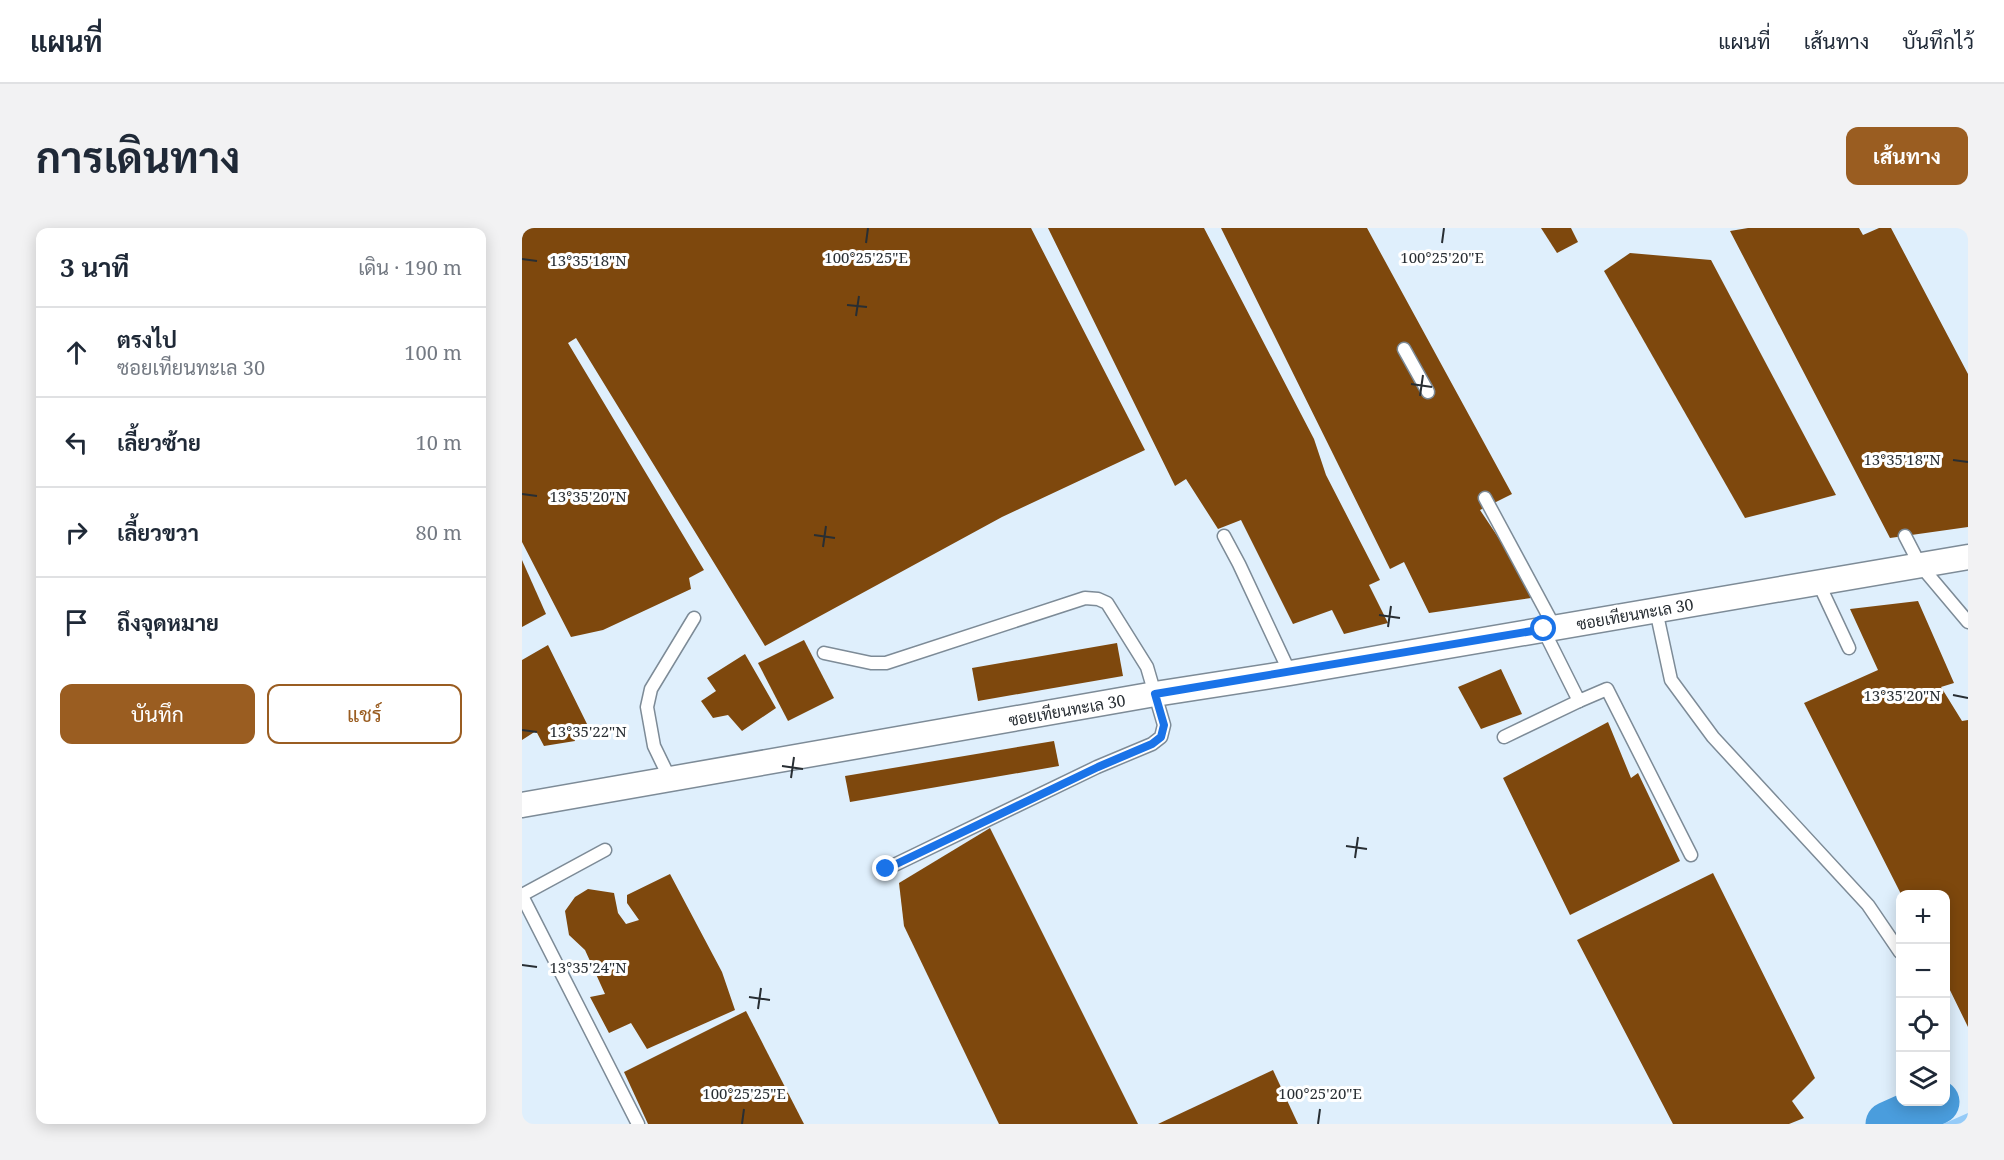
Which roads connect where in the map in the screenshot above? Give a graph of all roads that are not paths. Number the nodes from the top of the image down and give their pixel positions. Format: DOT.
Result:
graph roads {
  1 [pos="1404,349"];
  2 [pos="1428,392"];
  3 [pos="1485,498"];
  4 [pos="1224,536"];
  5 [pos="1905,536"];
  6 [pos="1968,557"];
  7 [pos="1920,565"];
  8 [pos="1818,582"];
  9 [pos="1656,610"];
  10 [pos="694,618"];
  11 [pos="1968,622"];
  12 [pos="1549,629"];
  13 [pos="1849,648"];
  14 [pos="824,653"];
  15 [pos="1290,673"];
  16 [pos="1155,694"];
  17 [pos="1579,702"];
  18 [pos="1504,737"];
  19 [pos="670,779"];
  20 [pos="522,805"];
  21 [pos="605,850"];
  22 [pos="1691,855"];
  23 [pos="886,869"];
  24 [pos="522,896"];
  25 [pos="1896,946"];
  26 [pos="638,1124"];
  1 -- 2 [label="lane"];
  3 -- 12 [label="lane"];
  4 -- 15 [label="lane"];
  5 -- 7 [label="lane"];
  6 -- 7 [label="street, ซอยเทียนทะเล 30"];
  7 -- 8 [label="street, ซอยเทียนทะเล 30"];
  7 -- 11 [label="lane"];
  8 -- 9 [label="street, ซอยเทียนทะเล 30"];
  8 -- 13 [label="lane"];
  9 -- 12 [label="street, ซอยเทียนทะเล 30"];
  9 -- 25 [label="lane"];
  10 -- 19 [label="lane"];
  12 -- 15 [label="street, ซอยเทียนทะเล 30"];
  12 -- 17 [label="lane"];
  14 -- 16 [label="lane"];
  15 -- 16 [label="street, ซอยเทียนทะเล 30"];
  16 -- 19 [label="street, ซอยเทียนทะเล 30"];
  16 -- 23 [label="lane"];
  17 -- 18 [label="lane"];
  17 -- 22 [label="lane"];
  19 -- 20 [label="street, ซอยเทียนทะเล 30"];
  21 -- 24 [label="lane"];
  24 -- 26 [label="lane"];
}
